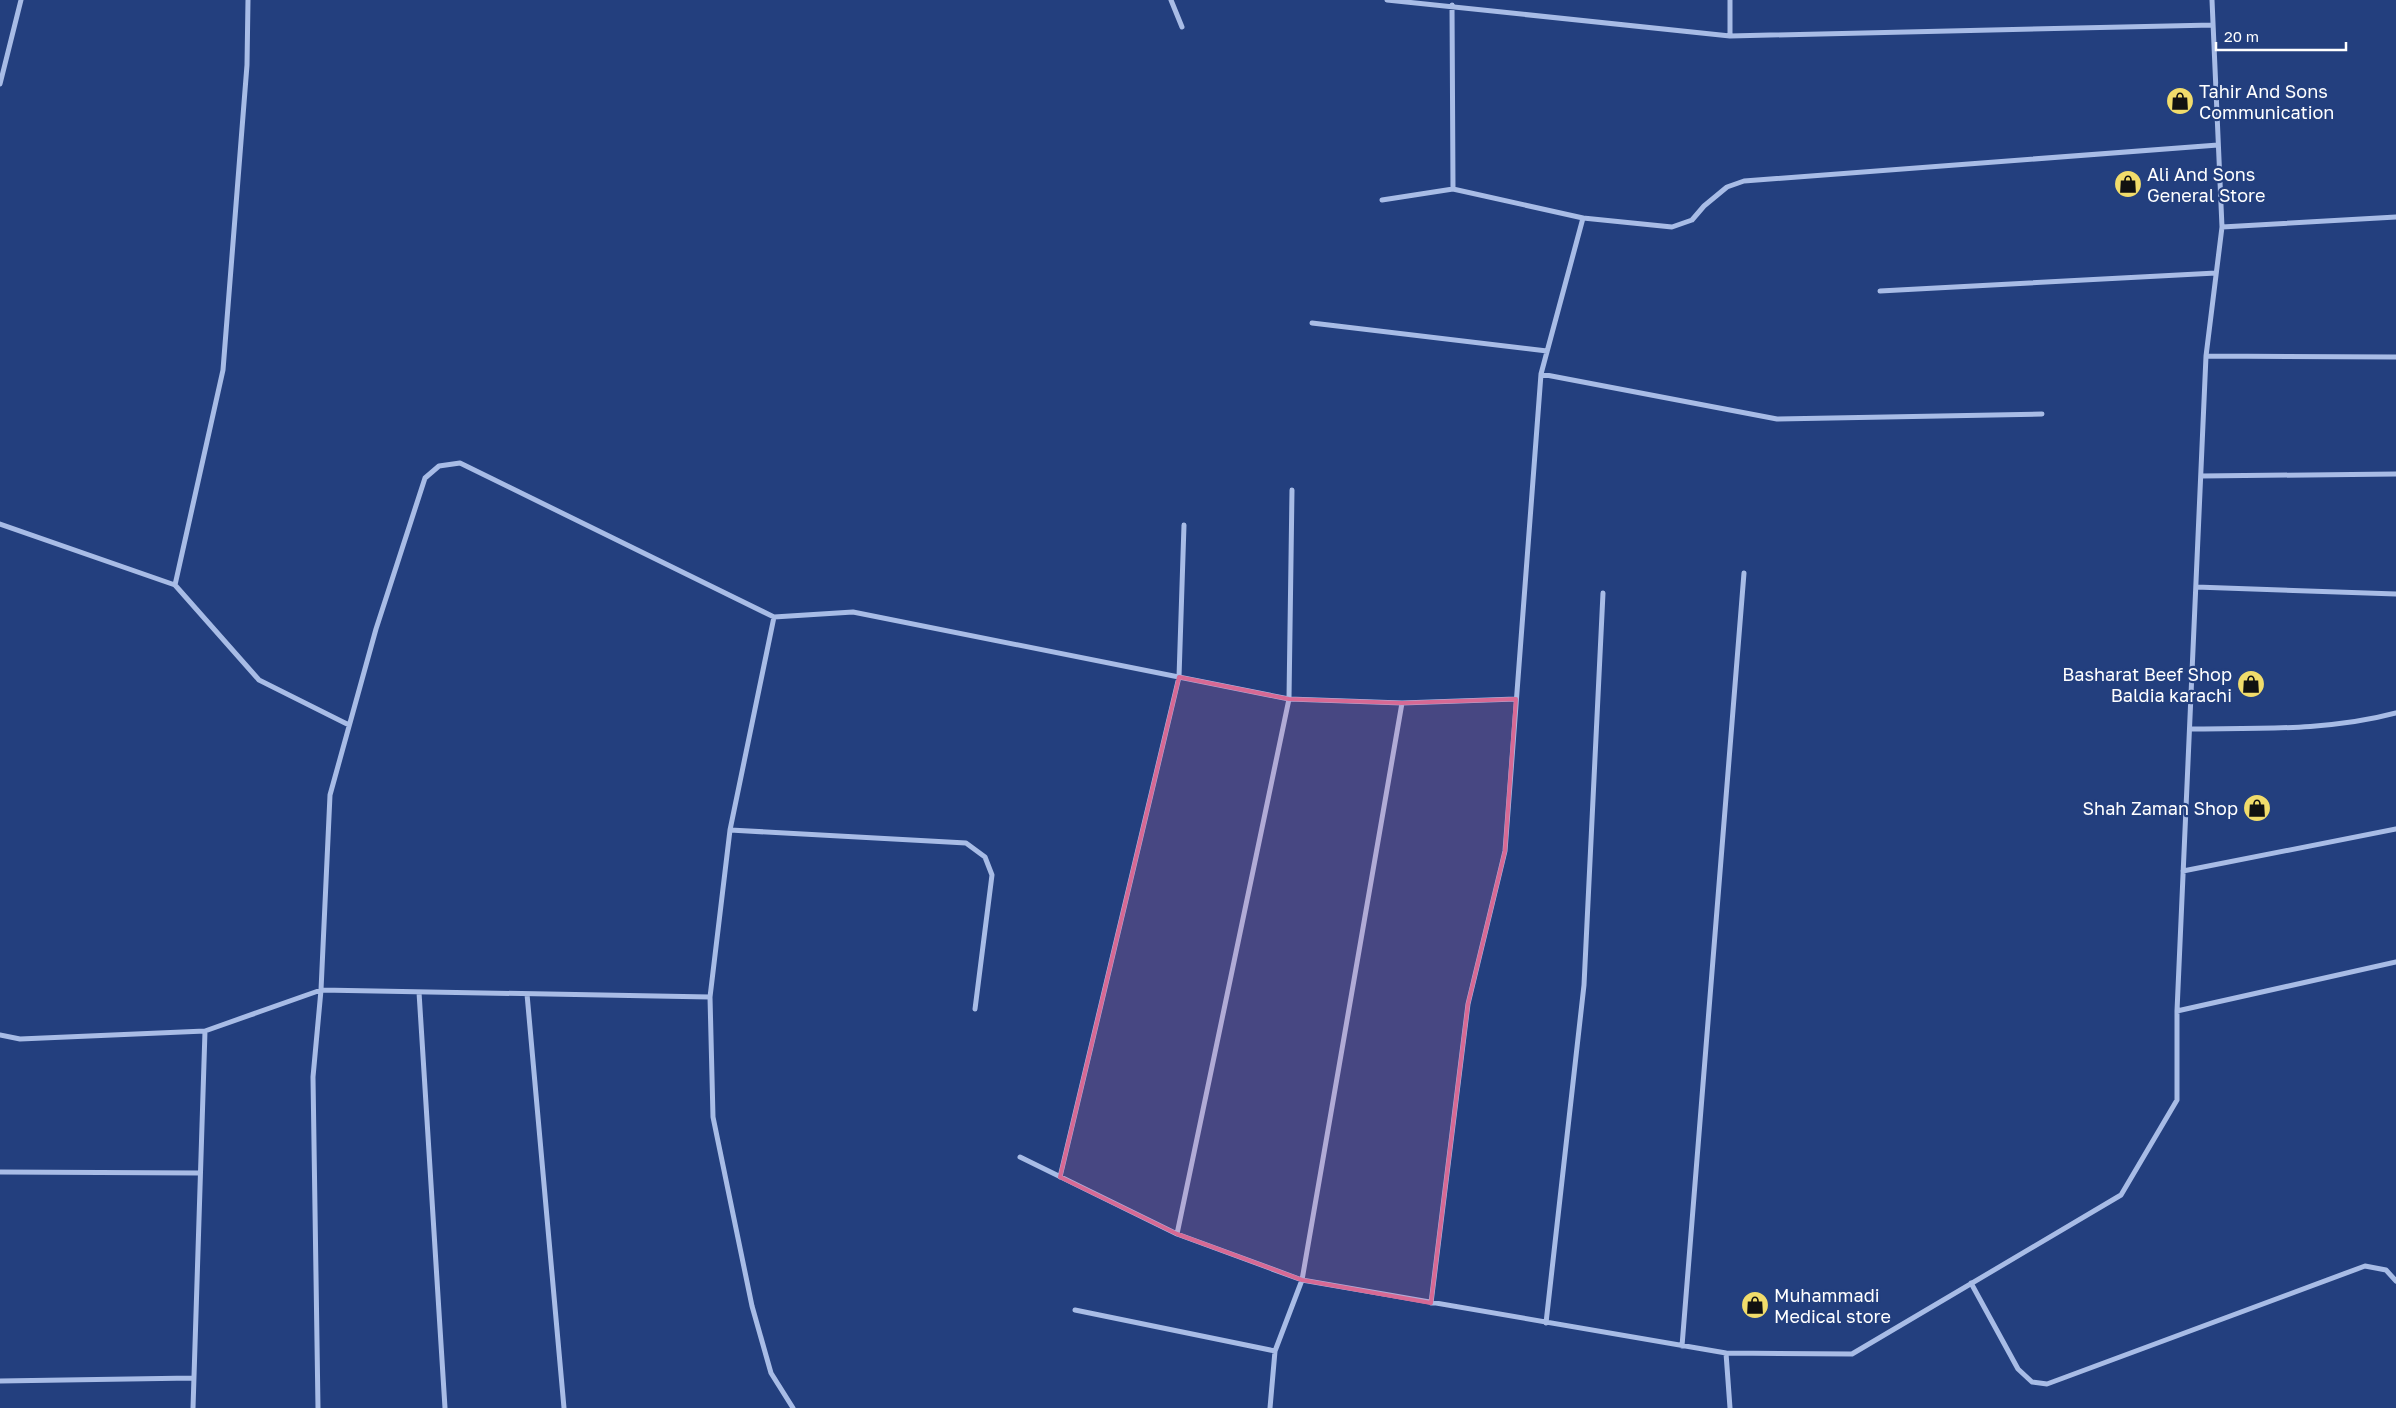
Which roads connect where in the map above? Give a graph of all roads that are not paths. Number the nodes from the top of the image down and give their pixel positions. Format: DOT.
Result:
graph roads {
  1 [pos="21,0"];
  2 [pos="248,0"];
  3 [pos="1171,0"];
  4 [pos="1386,0"];
  5 [pos="1730,0"];
  6 [pos="2212,0"];
  7 [pos="1452,5"];
  8 [pos="2213,25"];
  9 [pos="1182,27"];
  10 [pos="1730,36"];
  11 [pos="0,84"];
  12 [pos="2218,145"];
  13 [pos="1453,189"];
  14 [pos="1382,200"];
  15 [pos="2396,217"];
  16 [pos="1582,218"];
  17 [pos="2222,227"];
  18 [pos="2216,273"];
  19 [pos="1880,291"];
  20 [pos="1312,323"];
  21 [pos="1547,351"];
  22 [pos="2206,356"];
  23 [pos="2396,357"];
  24 [pos="1541,374"];
  25 [pos="2042,414"];
  26 [pos="2396,474"];
  27 [pos="2200,476"];
  28 [pos="1292,490"];
  29 [pos="0,524"];
  30 [pos="1184,525"];
  31 [pos="1744,573"];
  32 [pos="175,585"];
  33 [pos="2196,587"];
  34 [pos="1603,594"];
  35 [pos="2396,594"];
  36 [pos="774,617"];
  37 [pos="1179,677"];
  38 [pos="1289,699"];
  39 [pos="1516,699"];
  40 [pos="1402,703"];
  41 [pos="2396,713"];
  42 [pos="349,725"];
  43 [pos="2190,729"];
  44 [pos="2396,829"];
  45 [pos="730,830"];
  46 [pos="2183,871"];
  47 [pos="2396,962"];
  48 [pos="321,990"];
  49 [pos="419,992"];
  50 [pos="527,994"];
  51 [pos="710,997"];
  52 [pos="975,1009"];
  53 [pos="2178,1011"];
  54 [pos="205,1032"];
  55 [pos="0,1035"];
  56 [pos="1020,1157"];
  57 [pos="0,1172"];
  58 [pos="200,1173"];
  59 [pos="1060,1176"];
  60 [pos="1177,1234"];
  61 [pos="1302,1280"];
  62 [pos="2396,1281"];
  63 [pos="1971,1283"];
  64 [pos="1431,1303"];
  65 [pos="1075,1310"];
  66 [pos="1546,1323"];
  67 [pos="1682,1346"];
  68 [pos="1275,1351"];
  69 [pos="1726,1353"];
  70 [pos="193,1378"];
  71 [pos="0,1381"];
  72 [pos="193,1408"];
  73 [pos="318,1408"];
  74 [pos="445,1408"];
  75 [pos="564,1408"];
  76 [pos="794,1408"];
  77 [pos="1270,1408"];
  78 [pos="1730,1408"];
  1 -- 11 [label="street"];
  2 -- 32 [label="street"];
  3 -- 9 [label="street"];
  4 -- 7 [label="street"];
  5 -- 10 [label="street"];
  6 -- 8 [label="street"];
  7 -- 10 [label="street"];
  7 -- 13 [label="street"];
  8 -- 10 [label="street"];
  8 -- 12 [label="street"];
  12 -- 16 [label="street"];
  12 -- 17 [label="street"];
  13 -- 14 [label="street"];
  13 -- 16 [label="street"];
  15 -- 17 [label="street"];
  16 -- 21 [label="street"];
  17 -- 18 [label="street"];
  18 -- 19 [label="street"];
  18 -- 22 [label="street"];
  20 -- 21 [label="street"];
  21 -- 24 [label="street"];
  22 -- 23 [label="street"];
  22 -- 27 [label="street"];
  24 -- 25 [label="street"];
  24 -- 39 [label="street"];
  26 -- 27 [label="street"];
  27 -- 33 [label="street"];
  28 -- 38 [label="street"];
  29 -- 32 [label="street"];
  30 -- 37 [label="street"];
  31 -- 67 [label="street"];
  32 -- 42 [label="street"];
  33 -- 35 [label="street"];
  33 -- 43 [label="street"];
  34 -- 66 [label="street"];
  36 -- 37 [label="street"];
  36 -- 42 [label="street"];
  36 -- 45 [label="street"];
  37 -- 38 [label="street"];
  37 -- 59 [label="street"];
  38 -- 40 [label="street"];
  38 -- 60 [label="street"];
  39 -- 40 [label="street"];
  39 -- 64 [label="street"];
  40 -- 61 [label="street"];
  41 -- 43 [label="street"];
  42 -- 48 [label="street"];
  43 -- 46 [label="street"];
  44 -- 46 [label="street"];
  45 -- 51 [label="street"];
  45 -- 52 [label="street"];
  46 -- 53 [label="street"];
  47 -- 53 [label="street"];
  48 -- 49 [label="street"];
  48 -- 54 [label="street"];
  48 -- 73 [label="street"];
  49 -- 50 [label="street"];
  49 -- 74 [label="street"];
  50 -- 51 [label="street"];
  50 -- 75 [label="street"];
  51 -- 76 [label="street"];
  53 -- 63 [label="street"];
  54 -- 55 [label="street"];
  54 -- 58 [label="street"];
  56 -- 59 [label="street"];
  57 -- 58 [label="street"];
  58 -- 70 [label="street"];
  59 -- 60 [label="street"];
  60 -- 61 [label="street"];
  61 -- 64 [label="street"];
  61 -- 68 [label="street"];
  62 -- 63 [label="street"];
  63 -- 69 [label="street"];
  64 -- 66 [label="street"];
  65 -- 68 [label="street"];
  66 -- 67 [label="street"];
  67 -- 69 [label="street"];
  68 -- 77 [label="street"];
  69 -- 78 [label="street"];
  70 -- 71 [label="street"];
  70 -- 72 [label="street"];
}
